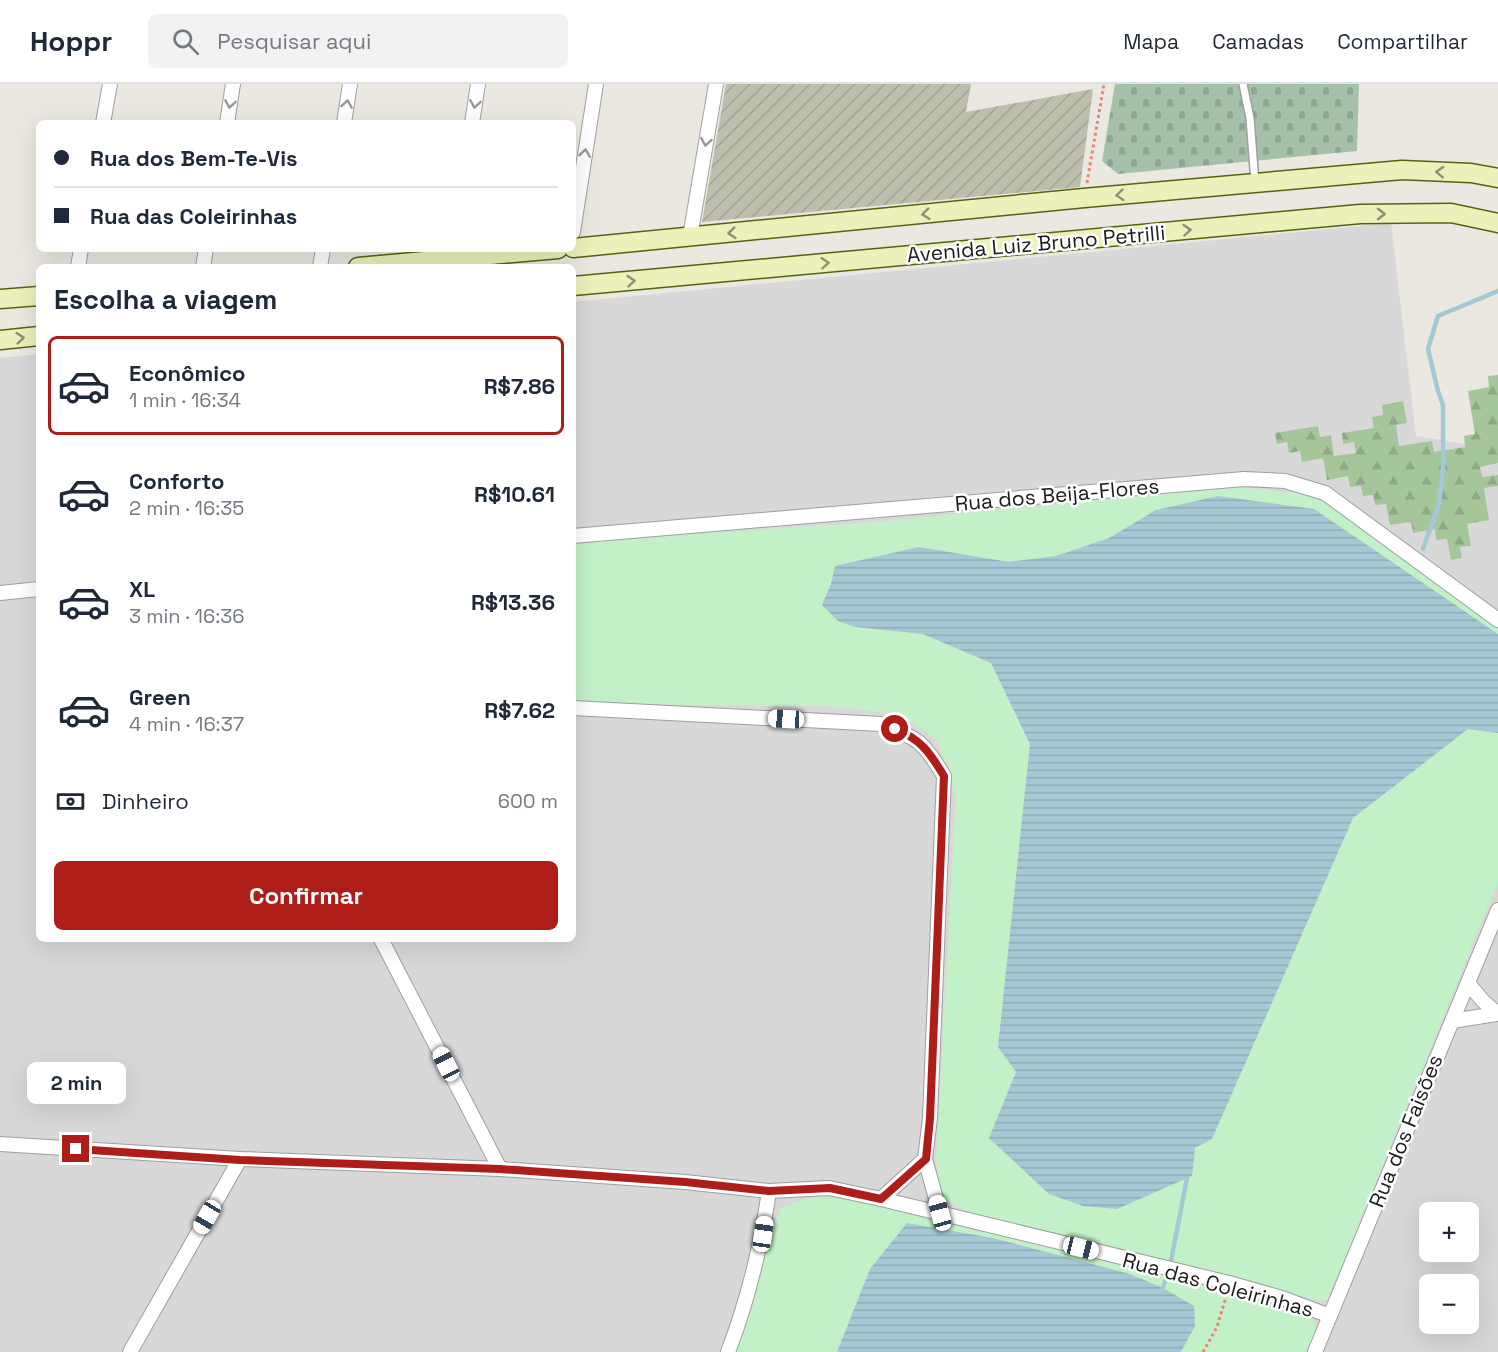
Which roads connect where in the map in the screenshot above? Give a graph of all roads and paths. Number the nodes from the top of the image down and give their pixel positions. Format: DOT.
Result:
graph roads {
  1 [pos="110,84"];
  2 [pos="233,84"];
  3 [pos="350,84"];
  4 [pos="477,84"];
  5 [pos="596,84"];
  6 [pos="716,84"];
  7 [pos="1104,84"];
  8 [pos="1243,84"];
  9 [pos="104,120"];
  10 [pos="227,120"];
  11 [pos="344,120"];
  12 [pos="472,120"];
  13 [pos="1498,178"];
  14 [pos="1255,183"];
  15 [pos="1084,198"];
  16 [pos="576,213"];
  17 [pos="1498,223"];
  18 [pos="690,237"];
  19 [pos="576,248"];
  20 [pos="494,252"];
  21 [pos="452,254"];
  22 [pos="380,264"];
  23 [pos="576,286"];
  24 [pos="36,296"];
  25 [pos="0,299"];
  26 [pos="36,336"];
  27 [pos="0,340"];
  28 [pos="576,536"];
  29 [pos="36,589"];
  30 [pos="0,593"];
  31 [pos="1498,620"];
  32 [pos="576,708"];
  33 [pos="1498,910"];
  34 [pos="383,942"];
  35 [pos="1468,983"];
  36 [pos="1497,1014"];
  37 [pos="1452,1021"];
  38 [pos="0,1144"];
  39 [pos="926,1159"];
  40 [pos="240,1160"];
  41 [pos="500,1169"];
  42 [pos="769,1191"];
  43 [pos="881,1199"];
  44 [pos="940,1213"];
  45 [pos="1229,1283"];
  46 [pos="1330,1316"];
  47 [pos="130,1352"];
  48 [pos="728,1352"];
  49 [pos="1203,1352"];
  50 [pos="1315,1352"];
  1 -- 9 [label="street"];
  2 -- 10 [label="street, one-way"];
  11 -- 3 [label="street, one-way"];
  4 -- 12 [label="street, one-way"];
  16 -- 5 [label="street, one-way"];
  6 -- 18 [label="street, one-way"];
  7 -- 15 [label="path"];
  8 -- 14 [label="lane"];
  13 -- 14 [label="main road, Avenida Luiz Bruno Petrilli, one-way"];
  14 -- 15 [label="main road, Avenida Luiz Bruno Petrilli, one-way"];
  15 -- 18 [label="main road, Avenida Luiz Bruno Petrilli, one-way"];
  23 -- 17 [label="main road, Avenida Luiz Bruno Petrilli, one-way"];
  18 -- 19 [label="main road, Avenida Luiz Bruno Petrilli"];
  20 -- 21 [label="main road"];
  21 -- 22 [label="main road"];
  24 -- 25 [label="main road"];
  27 -- 26 [label="main road, one-way"];
  28 -- 31 [label="street, Rua dos Beija-Flores"];
  29 -- 30 [label="street"];
  32 -- 39 [label="street"];
  33 -- 35 [label="street, Rua dos Faisões"];
  34 -- 41 [label="street"];
  35 -- 36 [label="street"];
  35 -- 37 [label="street, Rua dos Faisões"];
  36 -- 37 [label="street"];
  37 -- 46 [label="street, Rua dos Faisões"];
  38 -- 40 [label="street, Rua das Coleirinhas"];
  39 -- 43 [label="street"];
  39 -- 44 [label="street"];
  40 -- 41 [label="street, Rua das Coleirinhas"];
  40 -- 47 [label="street"];
  41 -- 42 [label="street, Rua das Coleirinhas"];
  42 -- 43 [label="street, Rua das Coleirinhas"];
  42 -- 48 [label="street"];
  43 -- 44 [label="street, Rua das Coleirinhas"];
  44 -- 45 [label="street, Rua das Coleirinhas"];
  45 -- 46 [label="street, Rua das Coleirinhas"];
  45 -- 49 [label="path"];
  46 -- 50 [label="street, Rua dos Faisões"];
}
